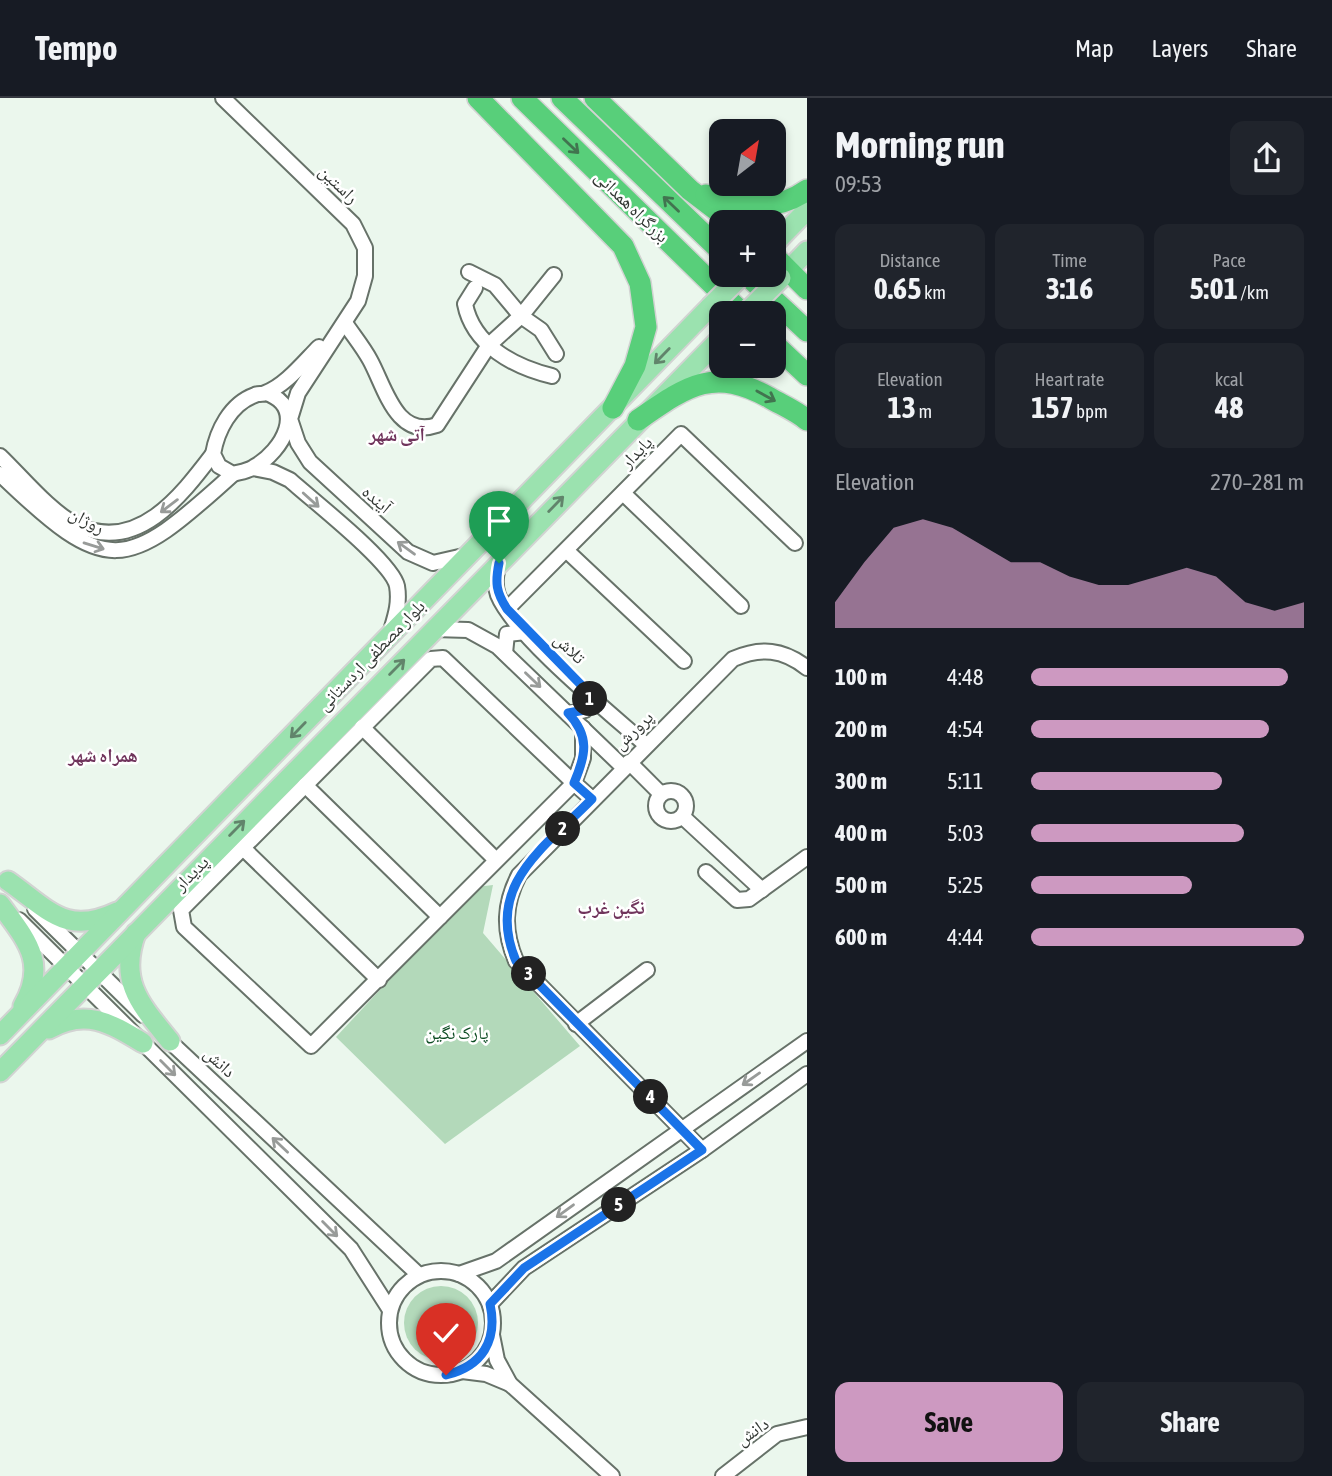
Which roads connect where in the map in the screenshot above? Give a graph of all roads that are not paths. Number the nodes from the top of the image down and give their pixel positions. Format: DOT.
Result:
graph roads {
  1 [pos="223,98"];
  2 [pos="478,98"];
  3 [pos="522,98"];
  4 [pos="562,98"];
  5 [pos="595,98"];
  6 [pos="690,190"];
  7 [pos="807,190"];
  8 [pos="716,210"];
  9 [pos="807,210"];
  10 [pos="786,232"];
  11 [pos="709,239"];
  12 [pos="807,251"];
  13 [pos="786,265"];
  14 [pos="469,272"];
  15 [pos="786,272"];
  16 [pos="554,275"];
  17 [pos="732,287"];
  18 [pos="758,287"];
  19 [pos="765,287"];
  20 [pos="475,288"];
  21 [pos="807,289"];
  22 [pos="732,301"];
  23 [pos="754,301"];
  24 [pos="522,316"];
  25 [pos="345,323"];
  26 [pos="807,331"];
  27 [pos="489,345"];
  28 [pos="709,350"];
  29 [pos="556,354"];
  30 [pos="786,355"];
  31 [pos="807,375"];
  32 [pos="552,376"];
  33 [pos="266,393"];
  34 [pos="613,408"];
  35 [pos="290,419"];
  36 [pos="638,420"];
  37 [pos="807,420"];
  38 [pos="213,454"];
  39 [pos="0,456"];
  40 [pos="253,468"];
  41 [pos="4,472"];
  42 [pos="233,474"];
  43 [pos="623,493"];
  44 [pos="795,543"];
  45 [pos="566,551"];
  46 [pos="469,555"];
  47 [pos="499,563"];
  48 [pos="741,606"];
  49 [pos="507,609"];
  50 [pos="434,629"];
  51 [pos="526,632"];
  52 [pos="389,637"];
  53 [pos="505,653"];
  54 [pos="684,661"];
  55 [pos="807,668"];
  56 [pos="590,694"];
  57 [pos="568,713"];
  58 [pos="362,727"];
  59 [pos="583,728"];
  60 [pos="646,745"];
  61 [pos="626,764"];
  62 [pos="574,783"];
  63 [pos="305,785"];
  64 [pos="661,794"];
  65 [pos="592,799"];
  66 [pos="683,817"];
  67 [pos="243,848"];
  68 [pos="807,857"];
  69 [pos="496,860"];
  70 [pos="706,873"];
  71 [pos="4,877"];
  72 [pos="150,884"];
  73 [pos="762,890"];
  74 [pos="167,899"];
  75 [pos="0,903"];
  76 [pos="125,909"];
  77 [pos="440,917"];
  78 [pos="138,930"];
  79 [pos="75,961"];
  80 [pos="647,970"];
  81 [pos="92,979"];
  82 [pos="379,980"];
  83 [pos="576,1024"];
  84 [pos="5,1031"];
  85 [pos="31,1041"];
  86 [pos="170,1041"];
  87 [pos="807,1041"];
  88 [pos="143,1043"];
  89 [pos="0,1072"];
  90 [pos="807,1074"];
  91 [pos="682,1127"];
  92 [pos="702,1150"];
  93 [pos="459,1274"];
  94 [pos="419,1275"];
  95 [pos="490,1304"];
  96 [pos="390,1310"];
  97 [pos="492,1335"];
  98 [pos="462,1371"];
  99 [pos="510,1384"];
  100 [pos="807,1427"];
  101 [pos="612,1476"];
  102 [pos="723,1476"];
  1 -- 25 [label="street, راستین"];
  2 -- 34 [label="highway"];
  3 -- 22 [label="highway, بزرگراه همدانی, one-way"];
  11 -- 4 [label="highway, بزرگراه همدانی, one-way"];
  5 -- 6 [label="highway"];
  6 -- 7 [label="highway"];
  6 -- 8 [label="highway"];
  9 -- 10 [label="main road"];
  12 -- 13 [label="main road"];
  14 -- 24 [label="street"];
  15 -- 21 [label="highway"];
  16 -- 24 [label="street"];
  17 -- 34 [label="main road, بلوار مصطفی اردستانی, one-way, bridge"];
  18 -- 26 [label="highway"];
  19 -- 23 [label="main road, bridge"];
  20 -- 27 [label="street"];
  24 -- 27 [label="street"];
  24 -- 29 [label="street"];
  25 -- 27 [label="street"];
  25 -- 33 [label="street"];
  25 -- 35 [label="street"];
  27 -- 32 [label="street"];
  28 -- 36 [label="main road, بلوار مصطفی اردستانی"];
  30 -- 31 [label="highway"];
  33 -- 35 [label="street"];
  33 -- 38 [label="street"];
  34 -- 46 [label="main road, بلوار مصطفی اردستانی"];
  35 -- 40 [label="street"];
  46 -- 35 [label="street, آینده, one-way"];
  36 -- 37 [label="highway, one-way"];
  47 -- 36 [label="main road, بلوار مصطفی اردستانی, one-way"];
  38 -- 41 [label="street, روژان, one-way"];
  38 -- 42 [label="street"];
  39 -- 41 [label="street, روژان"];
  40 -- 42 [label="street"];
  40 -- 52 [label="street, one-way"];
  41 -- 42 [label="street, روژان, one-way"];
  43 -- 44 [label="street, پایدار"];
  43 -- 45 [label="street, پایدار"];
  43 -- 48 [label="street"];
  45 -- 49 [label="street, پایدار"];
  45 -- 54 [label="street"];
  46 -- 52 [label="main road, بلوار مصطفی اردستانی"];
  47 -- 49 [label="street, تلاش"];
  47 -- 50 [label="main road, بلوار مصطفی اردستانی"];
  49 -- 51 [label="street, تلاش"];
  50 -- 53 [label="street"];
  74 -- 50 [label="main road, بلوار مصطفی اردستانی, one-way"];
  51 -- 53 [label="street"];
  51 -- 56 [label="street, تلاش"];
  52 -- 72 [label="main road, بلوار مصطفی اردستانی, one-way"];
  53 -- 57 [label="street, one-way"];
  55 -- 60 [label="street, پرورش"];
  56 -- 57 [label="street"];
  56 -- 60 [label="street, تلاش"];
  57 -- 59 [label="street"];
  58 -- 62 [label="street, پدیدار"];
  58 -- 63 [label="street, پدیدار"];
  58 -- 69 [label="street"];
  59 -- 61 [label="street"];
  59 -- 62 [label="street"];
  60 -- 61 [label="street, پرورش"];
  61 -- 64 [label="street"];
  61 -- 65 [label="street, پرورش"];
  62 -- 65 [label="street"];
  62 -- 69 [label="street, پدیدار"];
  63 -- 67 [label="street, پدیدار"];
  63 -- 77 [label="street"];
  64 -- 66 [label="street"];
  64 -- 66 [label="street"];
  65 -- 83 [label="street, پرورش"];
  66 -- 73 [label="street"];
  67 -- 82 [label="street"];
  67 -- 82 [label="street, پدیدار"];
  68 -- 73 [label="street"];
  69 -- 77 [label="street, پدیدار"];
  70 -- 73 [label="street"];
  71 -- 76 [label="main road"];
  71 -- 79 [label="street, دانش"];
  72 -- 74 [label="main road"];
  72 -- 76 [label="main road, بلوار مصطفی اردستانی"];
  74 -- 78 [label="main road, بلوار مصطفی اردستانی"];
  75 -- 79 [label="street, دانش"];
  75 -- 84 [label="main road"];
  76 -- 79 [label="main road, بلوار مصطفی اردستانی"];
  77 -- 82 [label="street, پدیدار"];
  78 -- 81 [label="main road, بلوار مصطفی اردستانی"];
  78 -- 86 [label="main road"];
  79 -- 81 [label="street, دانش"];
  79 -- 84 [label="main road, بلوار مصطفی اردستانی"];
  80 -- 83 [label="street"];
  81 -- 85 [label="main road, بلوار مصطفی اردستانی"];
  81 -- 86 [label="street, دانش"];
  81 -- 88 [label="street, دانش"];
  83 -- 91 [label="street, پرورش"];
  85 -- 88 [label="main road"];
  85 -- 89 [label="main road, بلوار مصطفی اردستانی"];
  94 -- 86 [label="street, دانش, one-way"];
  87 -- 91 [label="street, one-way"];
  88 -- 96 [label="street, دانش, one-way"];
  90 -- 92 [label="street"];
  91 -- 92 [label="street, پرورش"];
  91 -- 93 [label="street, one-way"];
  92 -- 95 [label="street"];
  93 -- 94 [label="street"];
  93 -- 95 [label="street"];
  94 -- 96 [label="street"];
  95 -- 97 [label="street"];
  96 -- 98 [label="street"];
  97 -- 98 [label="street"];
  97 -- 99 [label="street"];
  98 -- 99 [label="street"];
  99 -- 101 [label="street"];
  100 -- 102 [label="street, دانش"];
}
